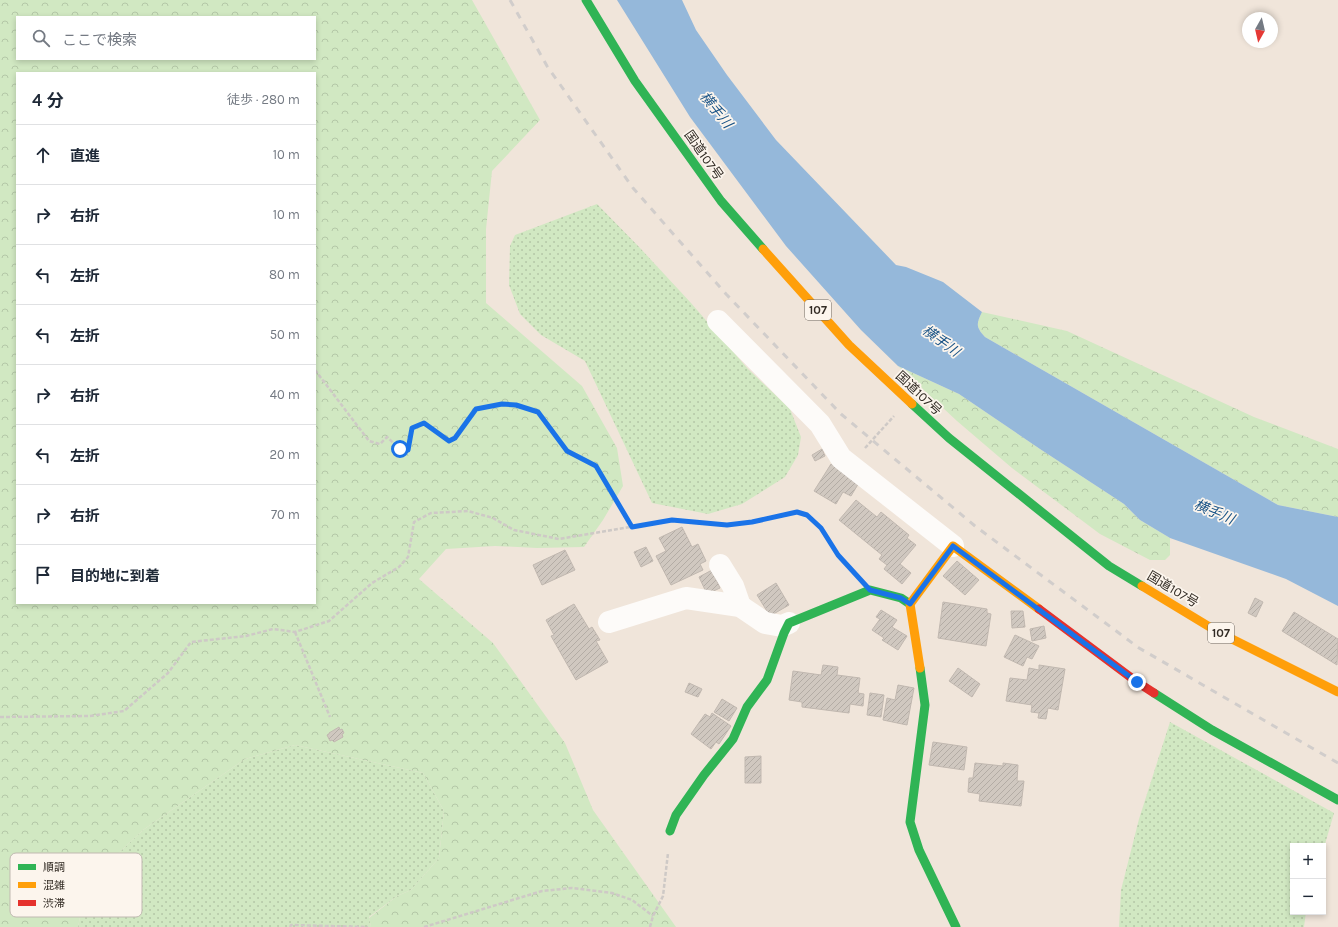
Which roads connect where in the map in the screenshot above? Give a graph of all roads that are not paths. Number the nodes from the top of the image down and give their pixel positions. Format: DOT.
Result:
graph roads {
  1 [pos="586,0"];
  2 [pos="718,321"];
  3 [pos="953,546"];
  4 [pos="720,565"];
  5 [pos="910,604"];
  6 [pos="740,606"];
  7 [pos="609,622"];
  8 [pos="789,623"];
  9 [pos="1338,692"];
  10 [pos="1338,800"];
  11 [pos="670,831"];
  12 [pos="956,927"];
  1 -- 9 [label="main road, 国道107号 / 107"];
  2 -- 3 [label="street"];
  3 -- 5 [label="main road"];
  3 -- 10 [label="main road"];
  4 -- 6 [label="street"];
  5 -- 8 [label="main road"];
  5 -- 12 [label="main road"];
  6 -- 7 [label="street"];
  6 -- 8 [label="street"];
  8 -- 11 [label="main road"];
}
